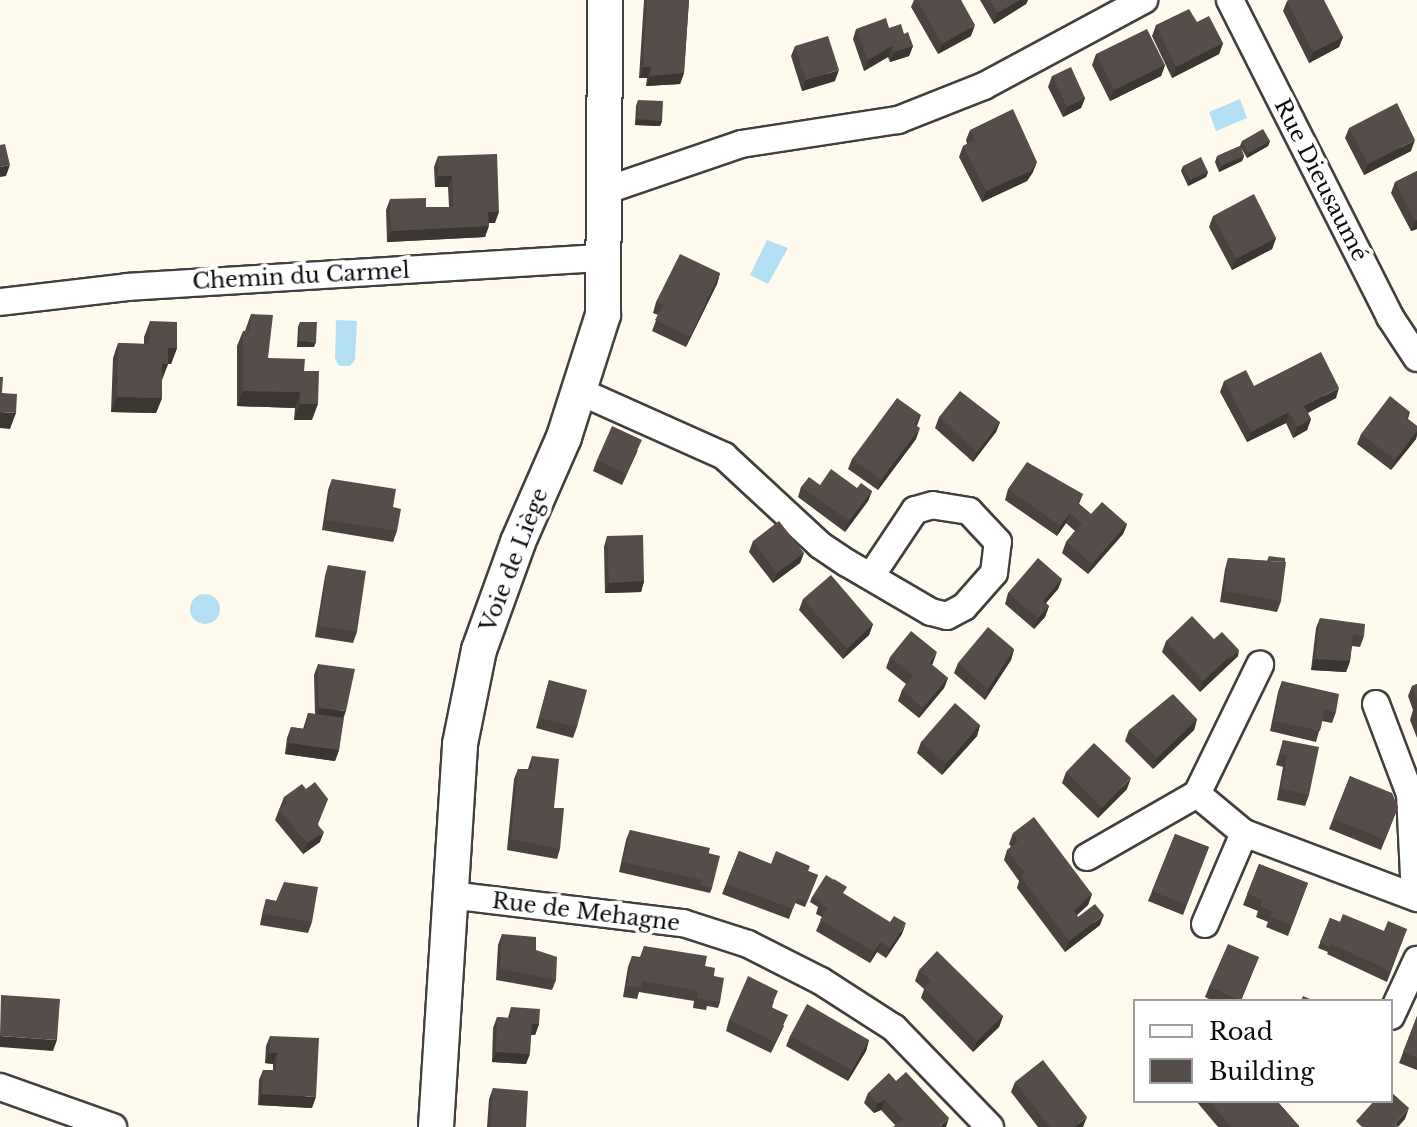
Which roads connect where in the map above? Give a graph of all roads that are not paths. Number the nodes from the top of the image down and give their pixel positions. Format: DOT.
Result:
graph roads {
  1 [pos="605,0"];
  2 [pos="1144,0"];
  3 [pos="1230,0"];
  4 [pos="607,190"];
  5 [pos="603,258"];
  6 [pos="0,302"];
  7 [pos="1417,358"];
  8 [pos="581,392"];
  9 [pos="871,576"];
  10 [pos="1260,665"];
  11 [pos="1376,704"];
  12 [pos="1197,794"];
  13 [pos="1244,833"];
  14 [pos="1087,857"];
  15 [pos="450,895"];
  16 [pos="1416,897"];
  17 [pos="1205,924"];
  18 [pos="1417,960"];
  19 [pos="1393,1012"];
  20 [pos="0,1087"];
  21 [pos="113,1127"];
  22 [pos="436,1127"];
  23 [pos="990,1127"];
  1 -- 4 [label="street, Voie de Liège"];
  2 -- 4 [label="street"];
  3 -- 7 [label="street, Rue Dieusaumé"];
  4 -- 5 [label="street, Voie de Liège"];
  5 -- 6 [label="street, Chemin du Carmel"];
  5 -- 8 [label="street, Voie de Liège"];
  8 -- 9 [label="street"];
  8 -- 15 [label="street, Voie de Liège"];
  9 -- 9 [label="street"];
  10 -- 12 [label="street"];
  11 -- 16 [label="street"];
  12 -- 13 [label="street"];
  12 -- 14 [label="street"];
  13 -- 16 [label="street"];
  13 -- 17 [label="street"];
  15 -- 22 [label="street, Voie de Liège"];
  15 -- 23 [label="street, Rue de Mehagne"];
  18 -- 19 [label="street"];
  20 -- 21 [label="street"];
}
